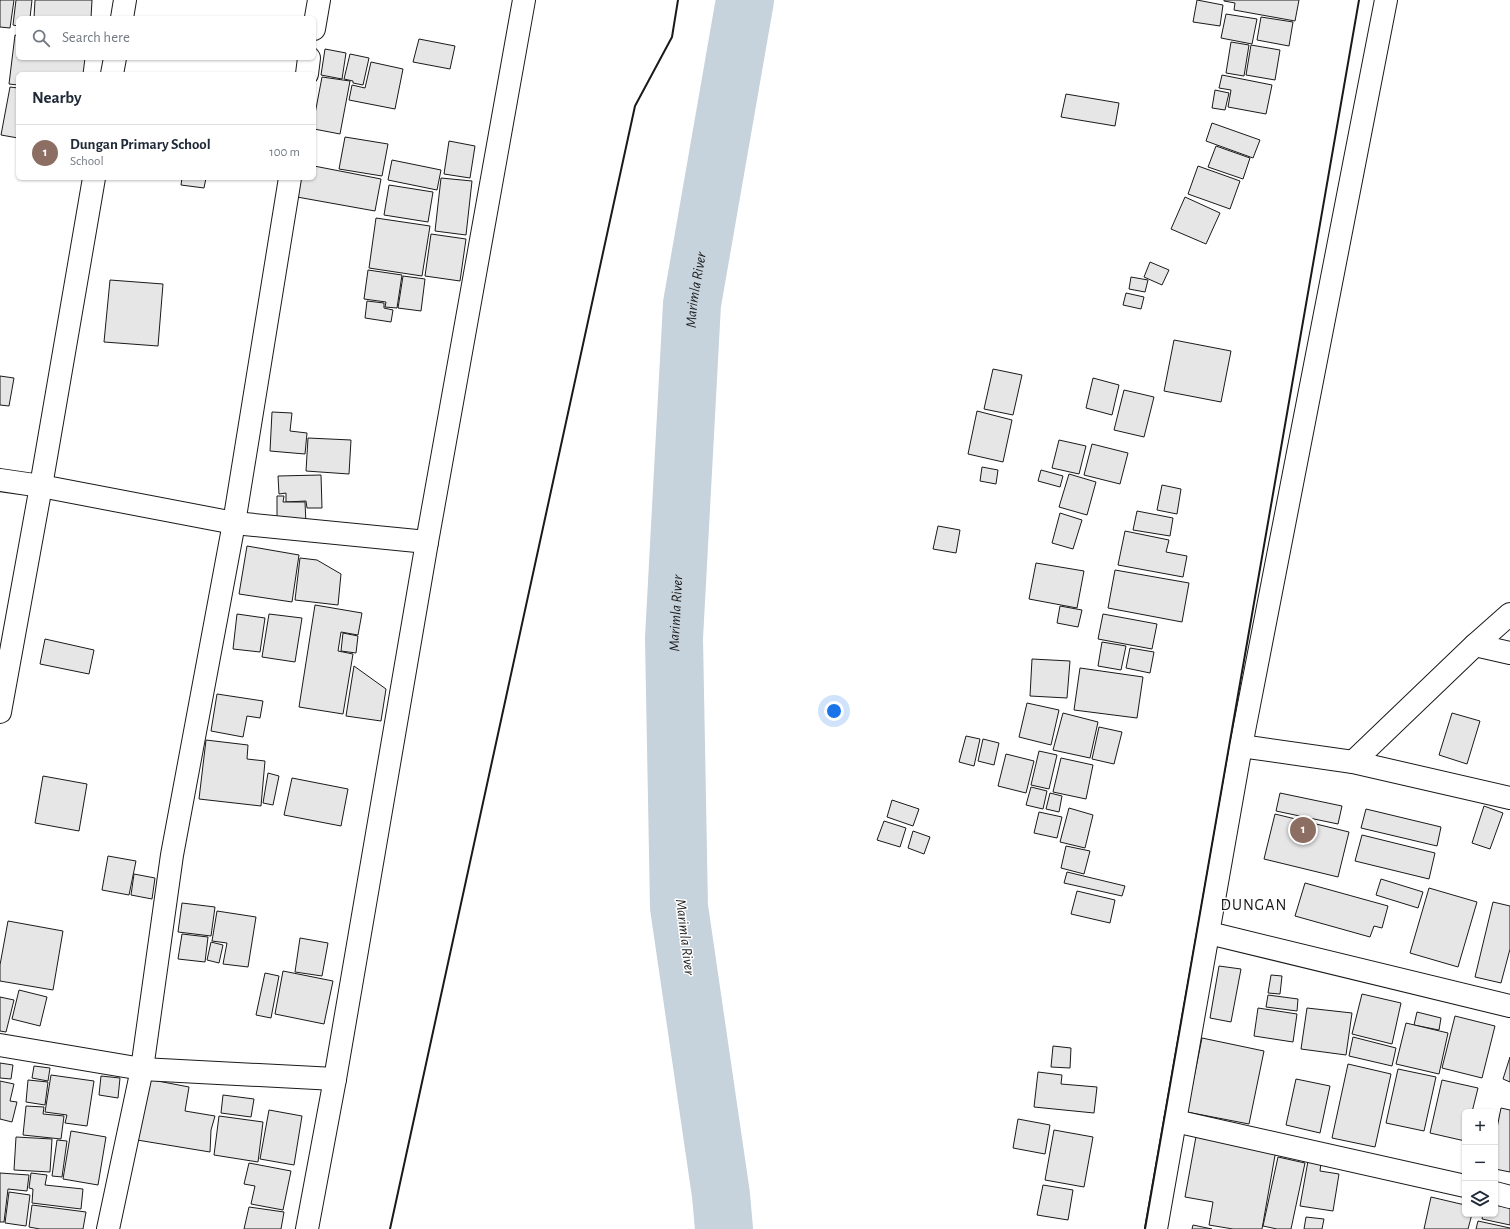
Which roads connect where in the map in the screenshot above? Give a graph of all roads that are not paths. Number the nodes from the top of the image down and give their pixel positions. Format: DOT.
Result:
graph roads {
  1 [pos="125,0"];
  2 [pos="319,0"];
  3 [pos="524,0"];
  4 [pos="1386,0"];
  5 [pos="122,16"];
  6 [pos="316,17"];
  7 [pos="115,60"];
  8 [pos="309,60"];
  9 [pos="112,72"];
  10 [pos="307,72"];
  11 [pos="94,180"];
  12 [pos="290,180"];
  13 [pos="0,480"];
  14 [pos="41,486"];
  15 [pos="234,523"];
  16 [pos="427,542"];
  17 [pos="1510,614"];
  18 [pos="1475,645"];
  19 [pos="1510,653"];
  20 [pos="0,712"];
  21 [pos="1241,746"];
  22 [pos="1353,762"];
  23 [pos="1510,798"];
  24 [pos="1208,933"];
  25 [pos="1510,1006"];
  26 [pos="0,1045"];
  27 [pos="142,1069"];
  28 [pos="335,1079"];
  29 [pos="1176,1121"];
  30 [pos="1462,1185"];
  31 [pos="1498,1194"];
  32 [pos="1510,1196"];
  33 [pos="108,1229"];
  34 [pos="307,1229"];
  35 [pos="1156,1229"];
  1 -- 5 [label="street"];
  2 -- 6 [label="street"];
  3 -- 16 [label="street"];
  4 -- 21 [label="street"];
  7 -- 9 [label="street"];
  8 -- 10 [label="street"];
  11 -- 14 [label="street"];
  12 -- 15 [label="street"];
  13 -- 14 [label="street"];
  14 -- 15 [label="street"];
  14 -- 20 [label="street"];
  15 -- 16 [label="street"];
  15 -- 27 [label="street"];
  16 -- 28 [label="street"];
  17 -- 18 [label="street"];
  18 -- 19 [label="street"];
  18 -- 22 [label="street"];
  21 -- 22 [label="street"];
  21 -- 24 [label="street"];
  22 -- 23 [label="street"];
  24 -- 25 [label="street"];
  24 -- 29 [label="street"];
  26 -- 27 [label="street"];
  27 -- 28 [label="street"];
  27 -- 33 [label="street"];
  28 -- 34 [label="street"];
  29 -- 30 [label="street"];
  29 -- 35 [label="street"];
  31 -- 32 [label="street"];
}
